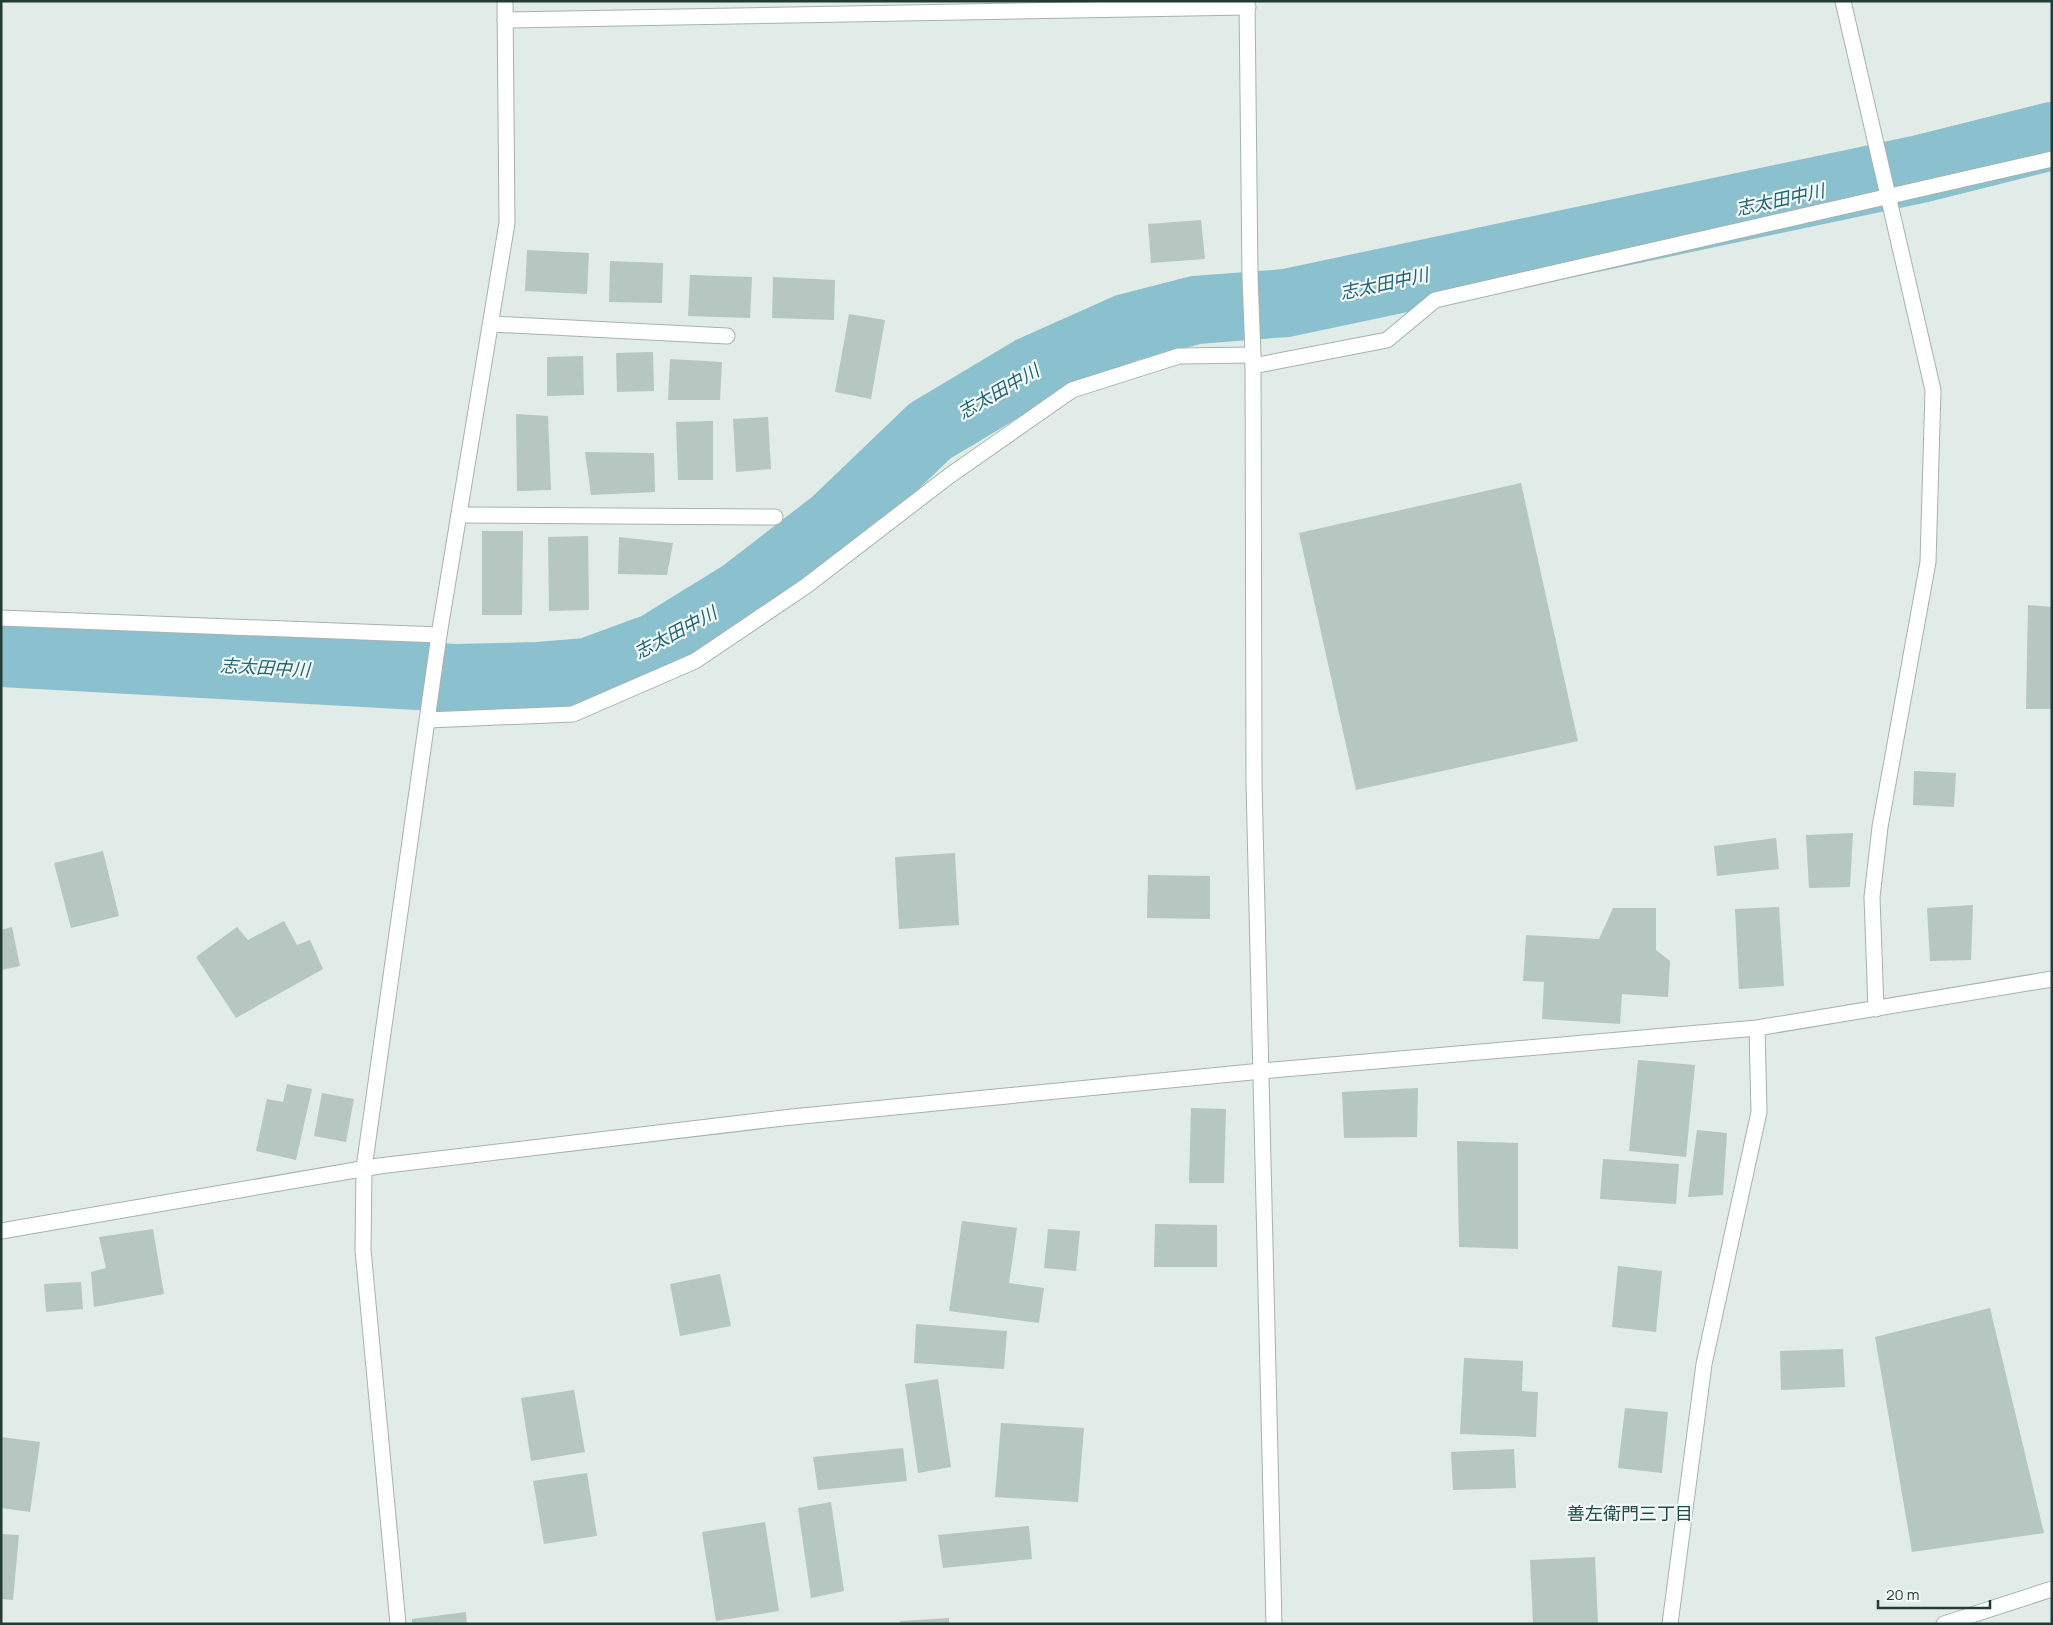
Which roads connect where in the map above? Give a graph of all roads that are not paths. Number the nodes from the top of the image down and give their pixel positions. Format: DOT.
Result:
graph roads {
  1 [pos="505,1"];
  2 [pos="1843,1"];
  3 [pos="1248,4"];
  4 [pos="505,20"];
  5 [pos="2052,160"];
  6 [pos="1889,197"];
  7 [pos="492,324"];
  8 [pos="727,336"];
  9 [pos="1253,361"];
  10 [pos="459,514"];
  11 [pos="775,518"];
  12 [pos="1,618"];
  13 [pos="439,635"];
  14 [pos="429,713"];
  15 [pos="2052,979"];
  16 [pos="1876,1008"];
  17 [pos="1757,1028"];
  18 [pos="1262,1071"];
  19 [pos="364,1168"];
  20 [pos="1,1231"];
  21 [pos="2052,1589"];
  22 [pos="398,1624"];
  23 [pos="1274,1624"];
  24 [pos="1670,1624"];
  25 [pos="1944,1624"];
  1 -- 4 [label="street"];
  2 -- 6 [label="street"];
  3 -- 4 [label="street"];
  3 -- 9 [label="street"];
  4 -- 7 [label="street"];
  5 -- 6 [label="street"];
  6 -- 9 [label="street"];
  6 -- 16 [label="street"];
  7 -- 8 [label="street"];
  7 -- 10 [label="street"];
  9 -- 14 [label="street"];
  9 -- 18 [label="street"];
  10 -- 11 [label="street"];
  10 -- 13 [label="street"];
  12 -- 13 [label="street"];
  13 -- 14 [label="street"];
  14 -- 19 [label="street"];
  15 -- 16 [label="street"];
  16 -- 17 [label="street"];
  17 -- 18 [label="street"];
  17 -- 24 [label="street"];
  18 -- 19 [label="street"];
  18 -- 23 [label="street"];
  19 -- 20 [label="street"];
  19 -- 22 [label="street"];
  21 -- 25 [label="street"];
}
